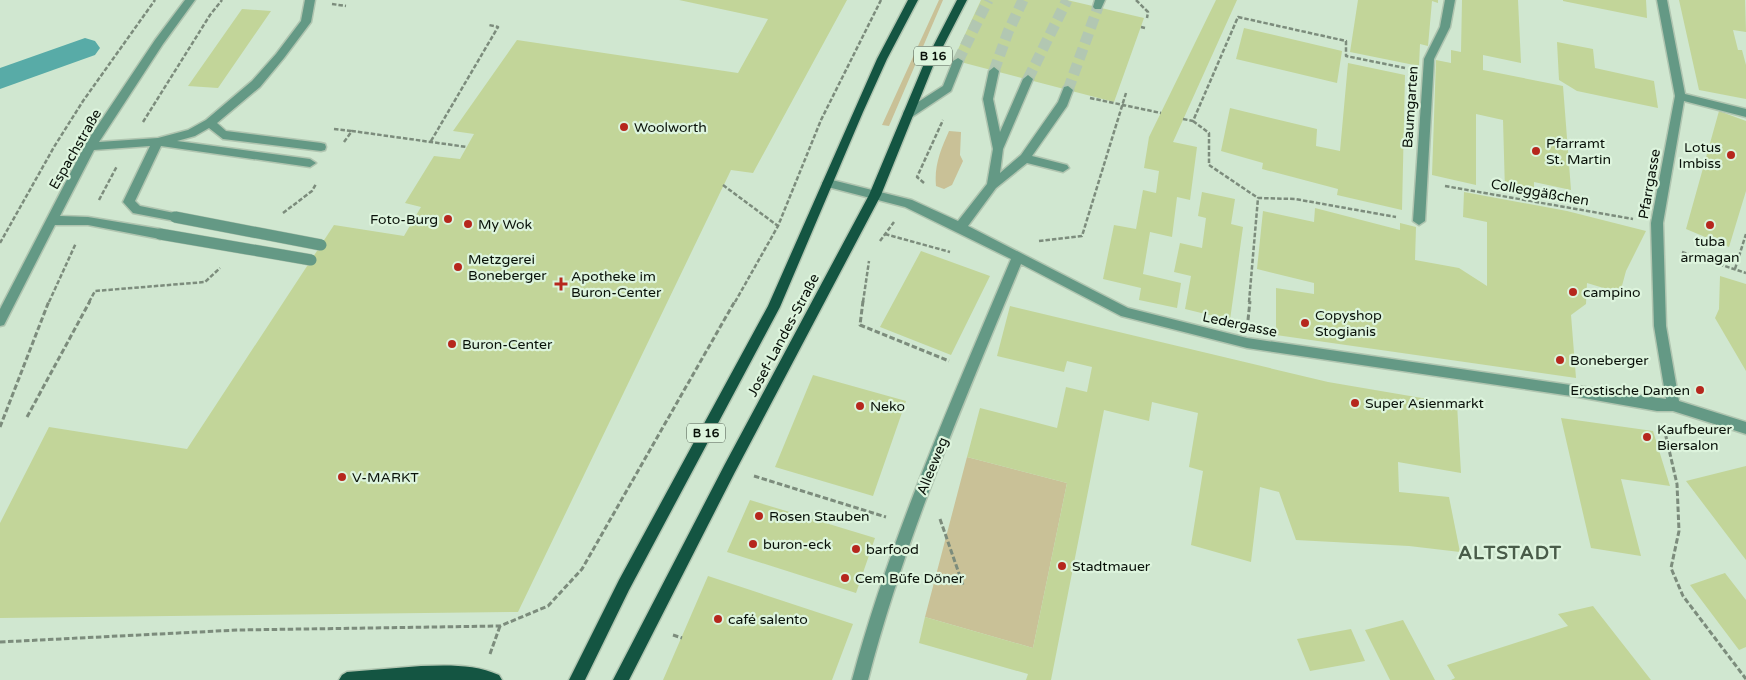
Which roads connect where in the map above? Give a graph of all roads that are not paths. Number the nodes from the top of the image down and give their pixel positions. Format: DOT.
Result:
graph roads {
  1 [pos="190,0"];
  2 [pos="310,0"];
  3 [pos="913,0"];
  4 [pos="962,0"];
  5 [pos="1450,0"];
  6 [pos="1662,0"];
  7 [pos="958,61"];
  8 [pos="994,71"];
  9 [pos="1028,79"];
  10 [pos="1068,90"];
  11 [pos="1680,96"];
  12 [pos="1746,113"];
  13 [pos="908,114"];
  14 [pos="210,123"];
  15 [pos="158,142"];
  16 [pos="90,146"];
  17 [pos="321,147"];
  18 [pos="998,149"];
  19 [pos="1024,158"];
  20 [pos="310,163"];
  21 [pos="1063,168"];
  22 [pos="828,183"];
  23 [pos="992,184"];
  24 [pos="875,195"];
  25 [pos="51,220"];
  26 [pos="1419,221"];
  27 [pos="960,227"];
  28 [pos="321,245"];
  29 [pos="1018,256"];
  30 [pos="311,260"];
  31 [pos="0,321"];
  32 [pos="1672,405"];
  33 [pos="1746,428"];
  34 [pos="347,680"];
  35 [pos="494,680"];
  36 [pos="577,680"];
  37 [pos="621,680"];
  38 [pos="860,680"];
  1 -- 16 [label="street, Espachstraße"];
  2 -- 14 [label="street"];
  3 -- 22 [label="main road, Josef-Landes-Straße / B 16"];
  4 -- 13 [label="main road, Josef-Landes-Straße / B 16"];
  5 -- 26 [label="street, Baumgarten"];
  6 -- 11 [label="street, Pfarrgasse"];
  7 -- 13 [label="street"];
  8 -- 18 [label="street"];
  9 -- 18 [label="street"];
  10 -- 19 [label="street"];
  11 -- 12 [label="street"];
  11 -- 32 [label="street, Pfarrgasse"];
  13 -- 24 [label="main road, Josef-Landes-Straße / B 16"];
  14 -- 15 [label="street"];
  14 -- 17 [label="street"];
  15 -- 16 [label="street"];
  15 -- 20 [label="street"];
  15 -- 28 [label="street, bridge"];
  16 -- 25 [label="street, Espachstraße"];
  18 -- 23 [label="street"];
  19 -- 21 [label="street"];
  19 -- 23 [label="street"];
  22 -- 24 [label="street, Ledergasse"];
  22 -- 36 [label="main road, Josef-Landes-Straße / B 16"];
  23 -- 27 [label="street"];
  24 -- 27 [label="street, Ledergasse"];
  24 -- 37 [label="main road, Josef-Landes-Straße / B 16"];
  25 -- 30 [label="street, bridge"];
  25 -- 31 [label="street, Espachstraße"];
  27 -- 29 [label="street, Ledergasse"];
  29 -- 32 [label="street, Ledergasse"];
  29 -- 38 [label="street, Alleeweg"];
  32 -- 33 [label="street, Ledergasse"];
  34 -- 35 [label="main road"];
}
